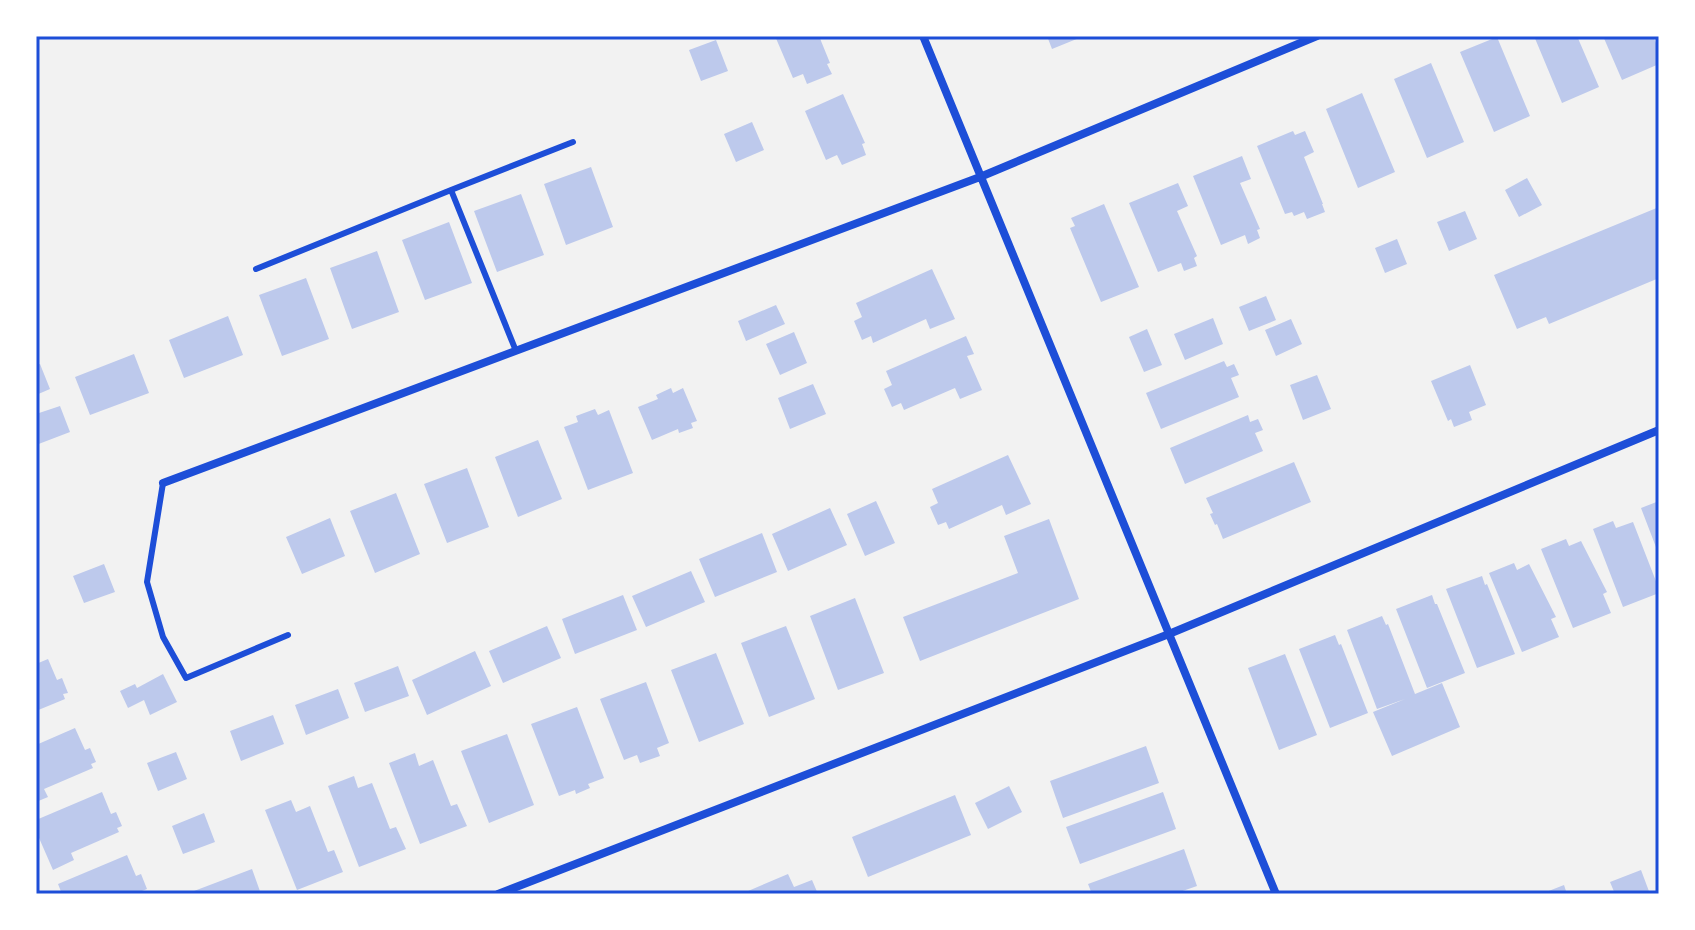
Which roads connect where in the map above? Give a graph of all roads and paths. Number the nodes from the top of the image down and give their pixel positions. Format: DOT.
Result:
graph roads {
  1 [pos="923,36"];
  2 [pos="1317,36"];
  3 [pos="573,142"];
  4 [pos="980,177"];
  5 [pos="451,190"];
  6 [pos="256,269"];
  7 [pos="516,351"];
  8 [pos="1659,430"];
  9 [pos="163,483"];
  10 [pos="1169,634"];
  11 [pos="288,635"];
  12 [pos="498,894"];
  13 [pos="1276,894"];
  1 -- 4 [label="street"];
  2 -- 4 [label="street"];
  3 -- 5 [label="lane"];
  4 -- 7 [label="street"];
  4 -- 10 [label="street"];
  5 -- 6 [label="lane"];
  5 -- 7 [label="lane"];
  7 -- 9 [label="street"];
  8 -- 10 [label="street"];
  9 -- 11 [label="lane"];
  10 -- 12 [label="street"];
  10 -- 13 [label="street"];
}
